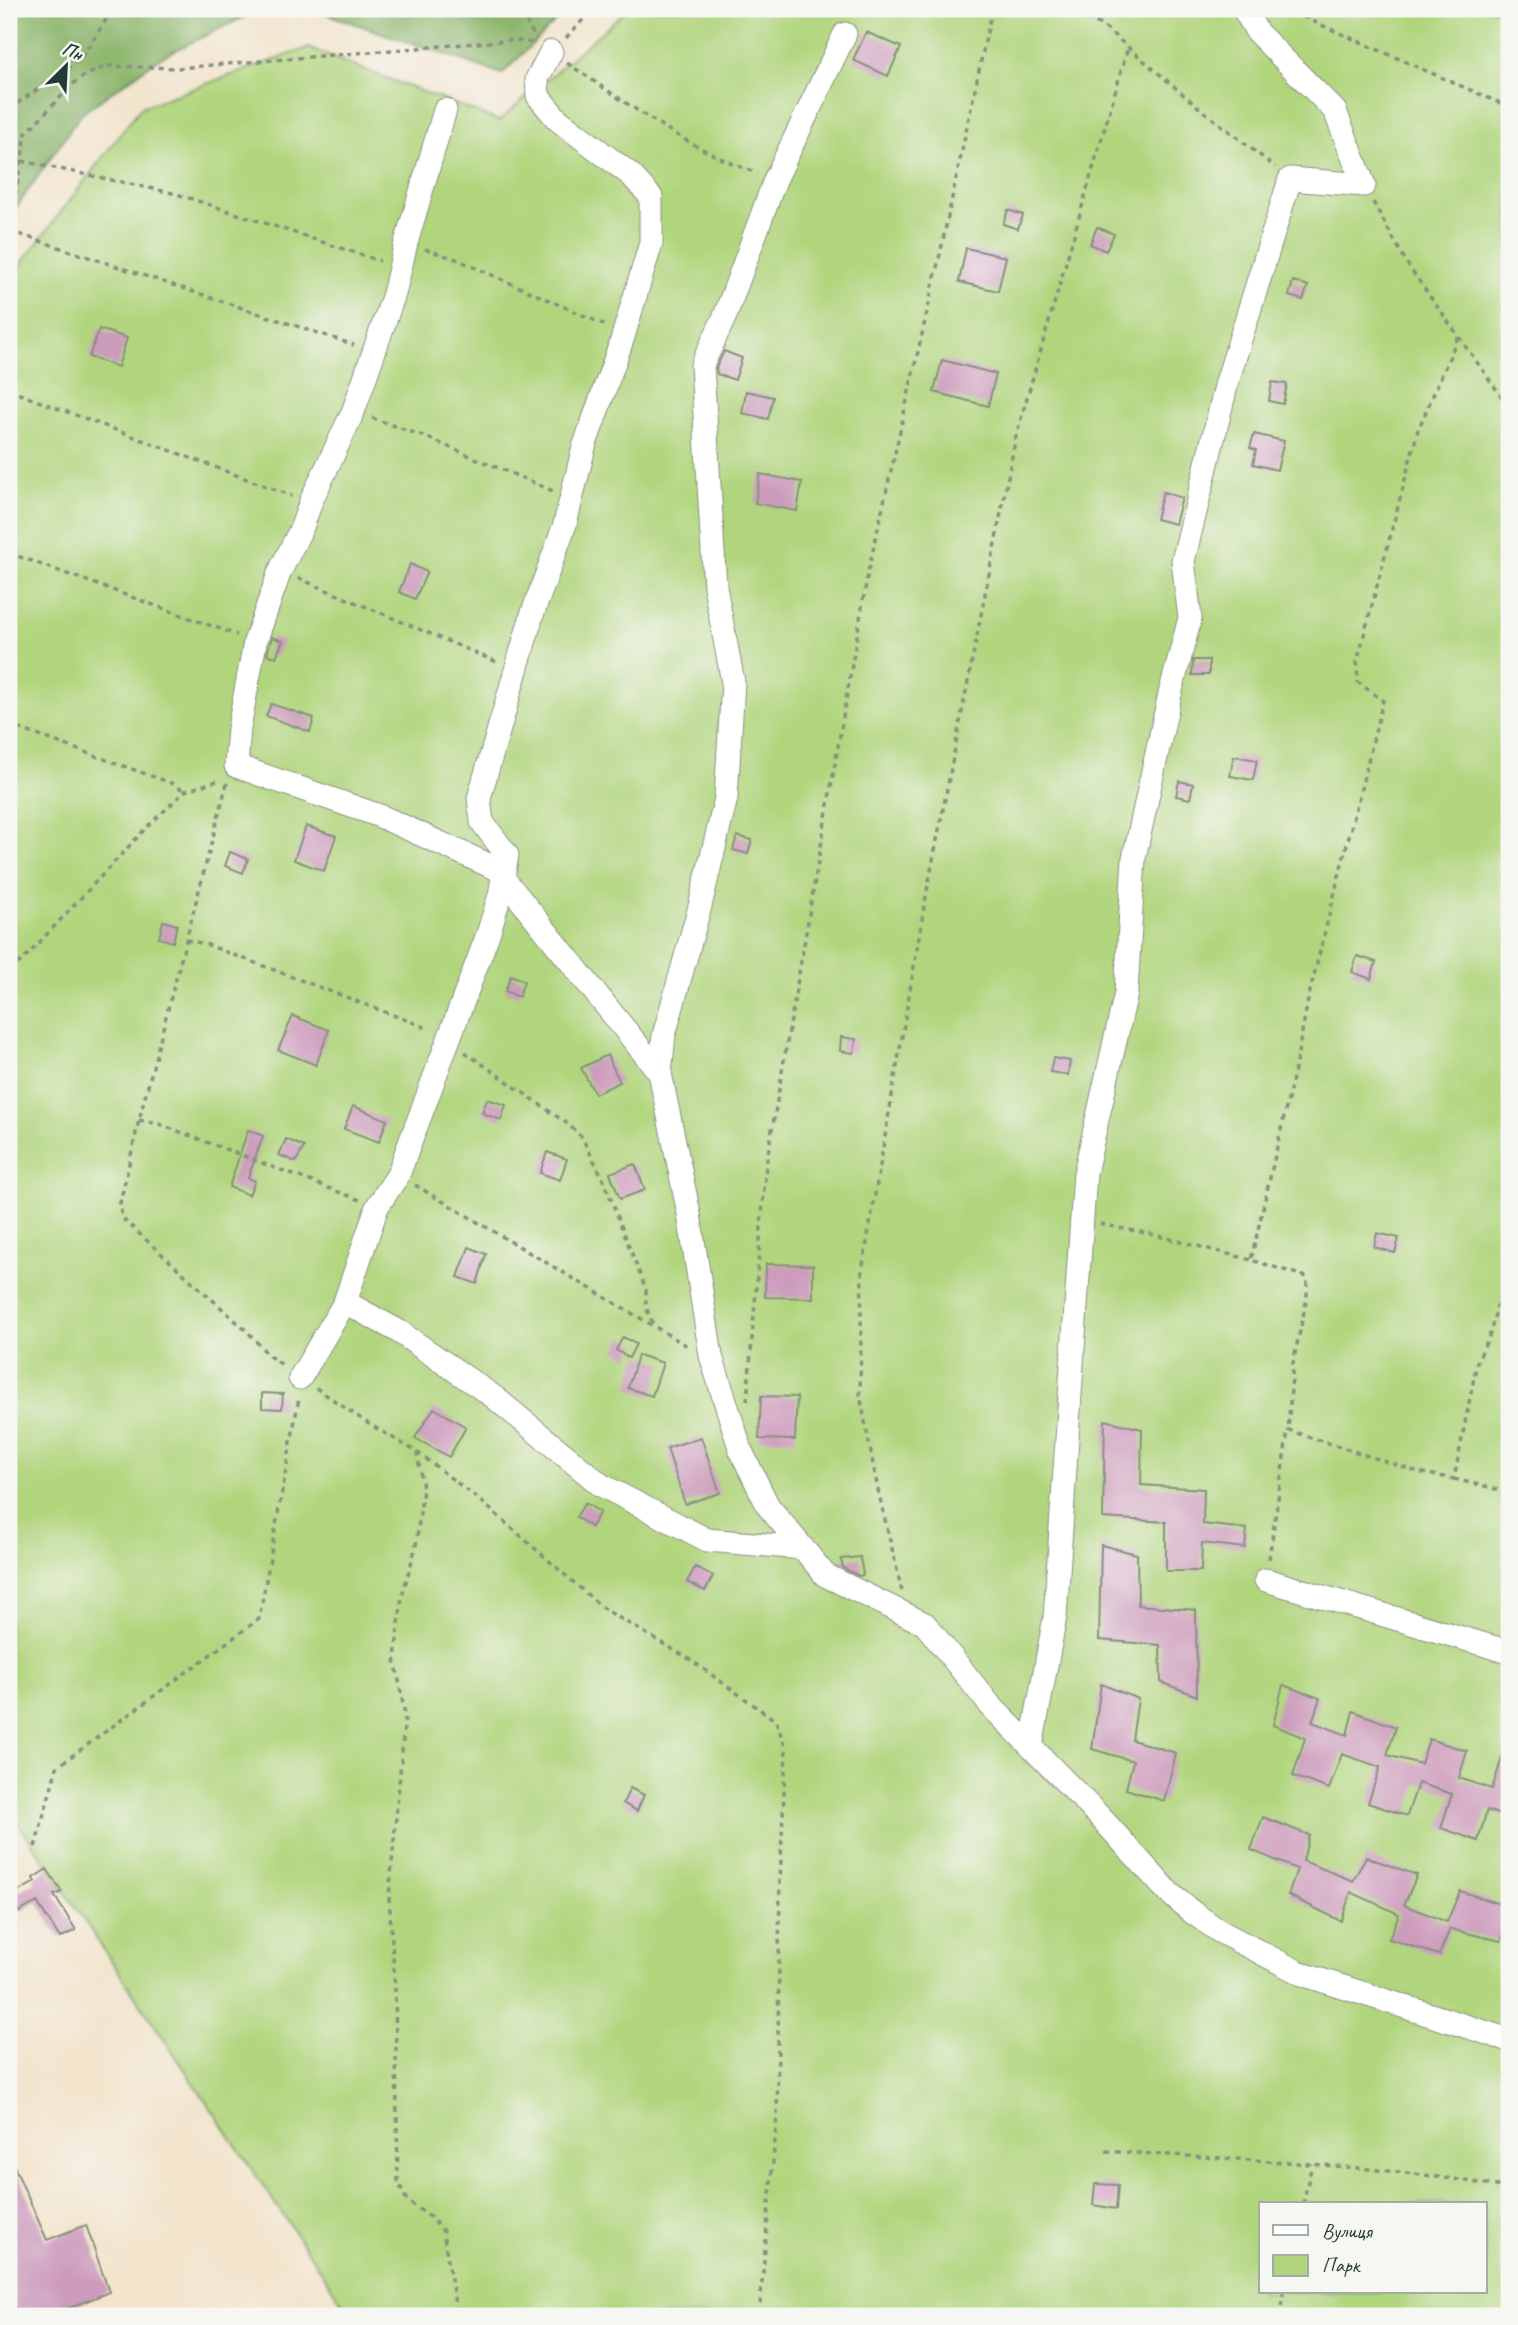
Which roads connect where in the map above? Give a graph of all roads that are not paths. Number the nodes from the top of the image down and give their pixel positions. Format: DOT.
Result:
graph roads {
  1 [pos="1244,9"];
  2 [pos="845,34"];
  3 [pos="545,48"];
  4 [pos="445,110"];
  5 [pos="504,875"];
  6 [pos="660,1073"];
  7 [pos="345,1302"];
  8 [pos="300,1378"];
  9 [pos="803,1548"];
  10 [pos="1266,1580"];
  11 [pos="1509,1652"];
  12 [pos="1031,1747"];
  13 [pos="1509,2040"];
  1 -- 12 [label="street"];
  2 -- 6 [label="street"];
  3 -- 5 [label="street"];
  4 -- 5 [label="street"];
  5 -- 6 [label="street"];
  5 -- 7 [label="street"];
  6 -- 9 [label="street"];
  7 -- 8 [label="street"];
  7 -- 9 [label="street"];
  9 -- 12 [label="street"];
  10 -- 11 [label="street"];
  12 -- 13 [label="street"];
}
